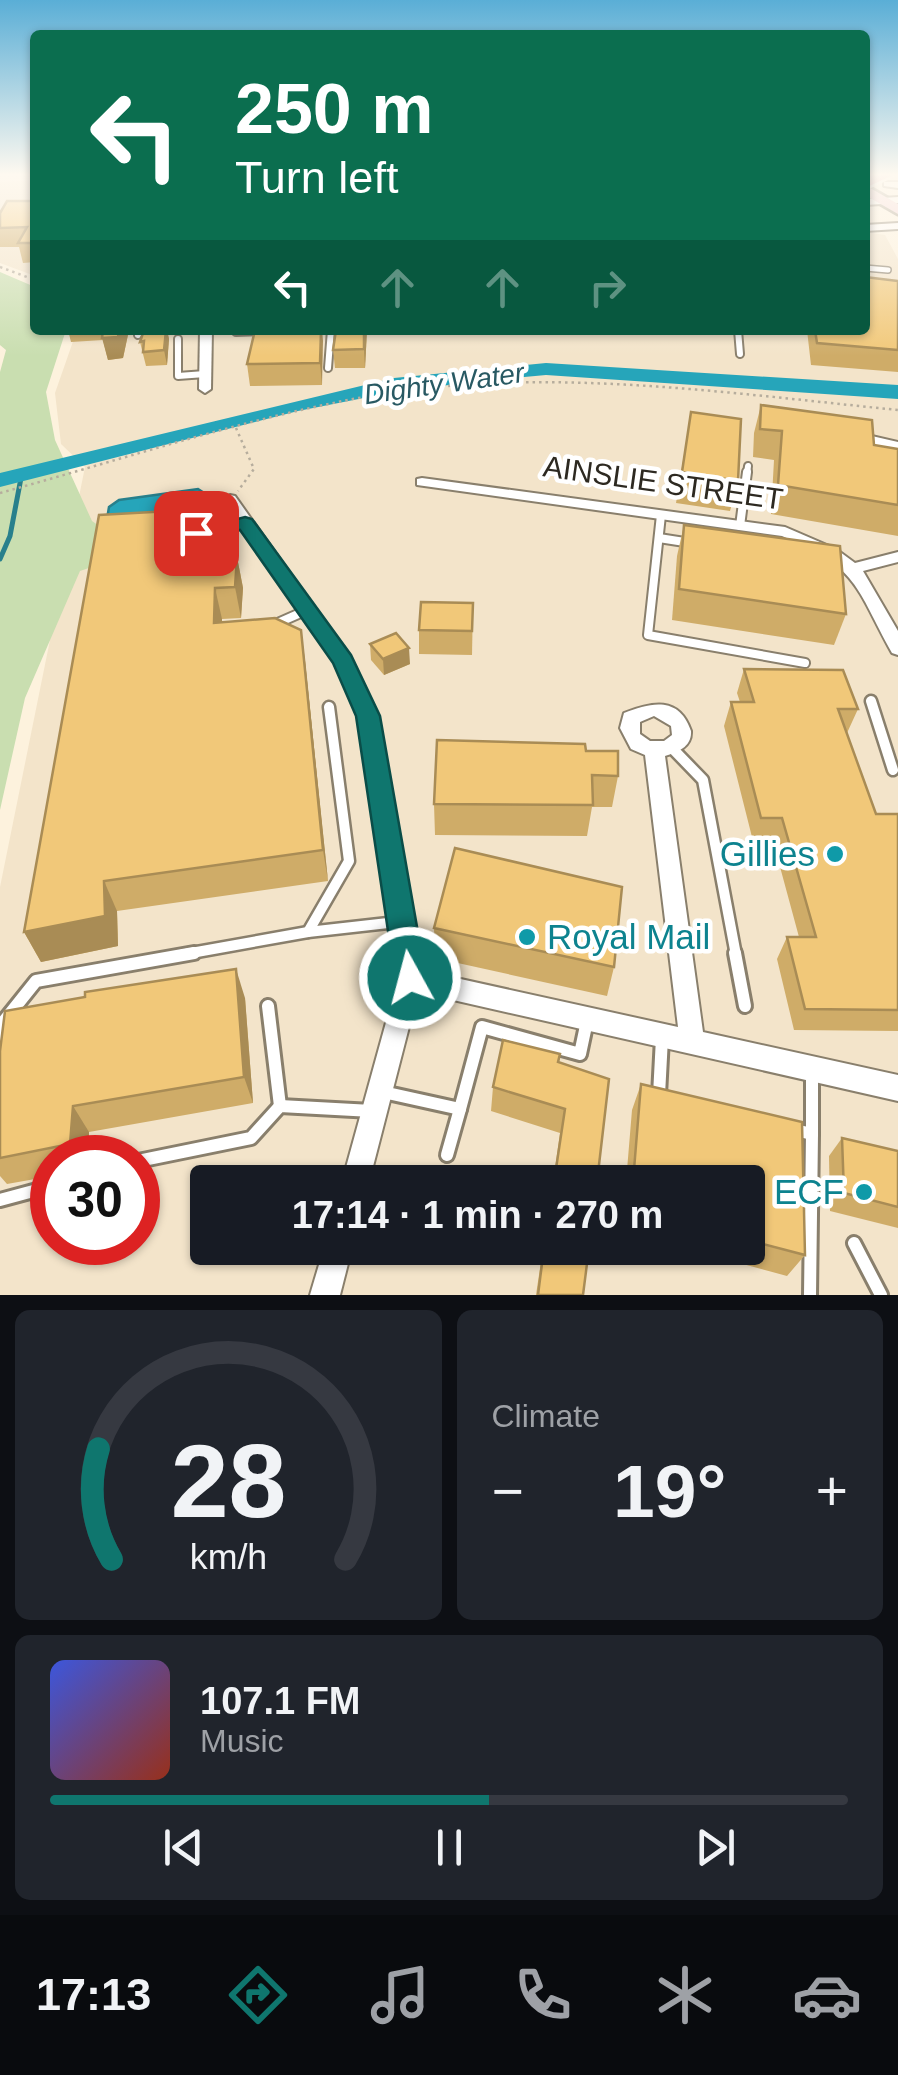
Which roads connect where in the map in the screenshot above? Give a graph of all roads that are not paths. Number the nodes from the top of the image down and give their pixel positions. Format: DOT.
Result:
graph roads {
  1 [pos="870,268"];
  2 [pos="888,270"];
  3 [pos="206,335"];
  4 [pos="331,335"];
  5 [pos="738,335"];
  6 [pos="178,338"];
  7 [pos="740,354"];
  8 [pos="328,368"];
  9 [pos="205,382"];
  10 [pos="830,432"];
  11 [pos="898,446"];
  12 [pos="748,466"];
  13 [pos="422,482"];
  14 [pos="230,499"];
  15 [pos="661,515"];
  16 [pos="740,526"];
  17 [pos="658,538"];
  18 [pos="698,544"];
  19 [pos="898,557"];
  20 [pos="856,568"];
  21 [pos="306,611"];
  22 [pos="262,630"];
  23 [pos="898,650"];
  24 [pos="806,663"];
  25 [pos="870,700"];
  26 [pos="329,707"];
  27 [pos="663,749"];
  28 [pos="896,770"];
  29 [pos="898,782"];
  30 [pos="403,921"];
  31 [pos="308,932"];
  32 [pos="410,978"];
  33 [pos="268,1006"];
  34 [pos="746,1006"];
  35 [pos="587,1018"];
  36 [pos="662,1035"];
  37 [pos="692,1042"];
  38 [pos="0,1046"];
  39 [pos="812,1068"];
  40 [pos="898,1088"];
  41 [pos="674,1098"];
  42 [pos="377,1102"];
  43 [pos="280,1106"];
  44 [pos="460,1110"];
  45 [pos="777,1125"];
  46 [pos="812,1134"];
  47 [pos="447,1155"];
  48 [pos="160,1157"];
  49 [pos="360,1165"];
  50 [pos="30,1192"];
  51 [pos="0,1200"];
  52 [pos="854,1243"];
  53 [pos="333,1265"];
  54 [pos="325,1295"];
  55 [pos="810,1295"];
  56 [pos="881,1295"];
  1 -- 2 [label="lane"];
  3 -- 9 [label="street"];
  4 -- 8 [label="lane"];
  5 -- 7 [label="lane"];
  6 -- 9 [label="lane"];
  10 -- 11 [label="street"];
  12 -- 16 [label="lane"];
  13 -- 15 [label="street, AINSLIE STREET"];
  14 -- 21 [label="street"];
  15 -- 16 [label="street, AINSLIE STREET"];
  15 -- 17 [label="lane"];
  16 -- 20 [label="street, AINSLIE STREET"];
  17 -- 18 [label="lane"];
  17 -- 24 [label="lane"];
  19 -- 20 [label="street"];
  20 -- 23 [label="street"];
  21 -- 22 [label="lane"];
  21 -- 30 [label="street"];
  25 -- 28 [label="lane"];
  26 -- 31 [label="lane"];
  27 -- 34 [label="lane"];
  27 -- 37 [label="street"];
  28 -- 29 [label="lane"];
  30 -- 31 [label="lane"];
  30 -- 32 [label="street"];
  31 -- 38 [label="lane"];
  32 -- 35 [label="street"];
  32 -- 42 [label="street"];
  33 -- 43 [label="lane"];
  35 -- 36 [label="street"];
  35 -- 44 [label="lane"];
  36 -- 37 [label="street"];
  36 -- 41 [label="lane"];
  37 -- 39 [label="street"];
  39 -- 40 [label="street"];
  39 -- 46 [label="lane"];
  42 -- 43 [label="lane"];
  42 -- 44 [label="lane"];
  42 -- 49 [label="street"];
  43 -- 48 [label="lane"];
  44 -- 47 [label="lane"];
  45 -- 46 [label="lane"];
  46 -- 55 [label="lane"];
  50 -- 51 [label="lane"];
  52 -- 56 [label="lane"];
  53 -- 54 [label="street"];
}
